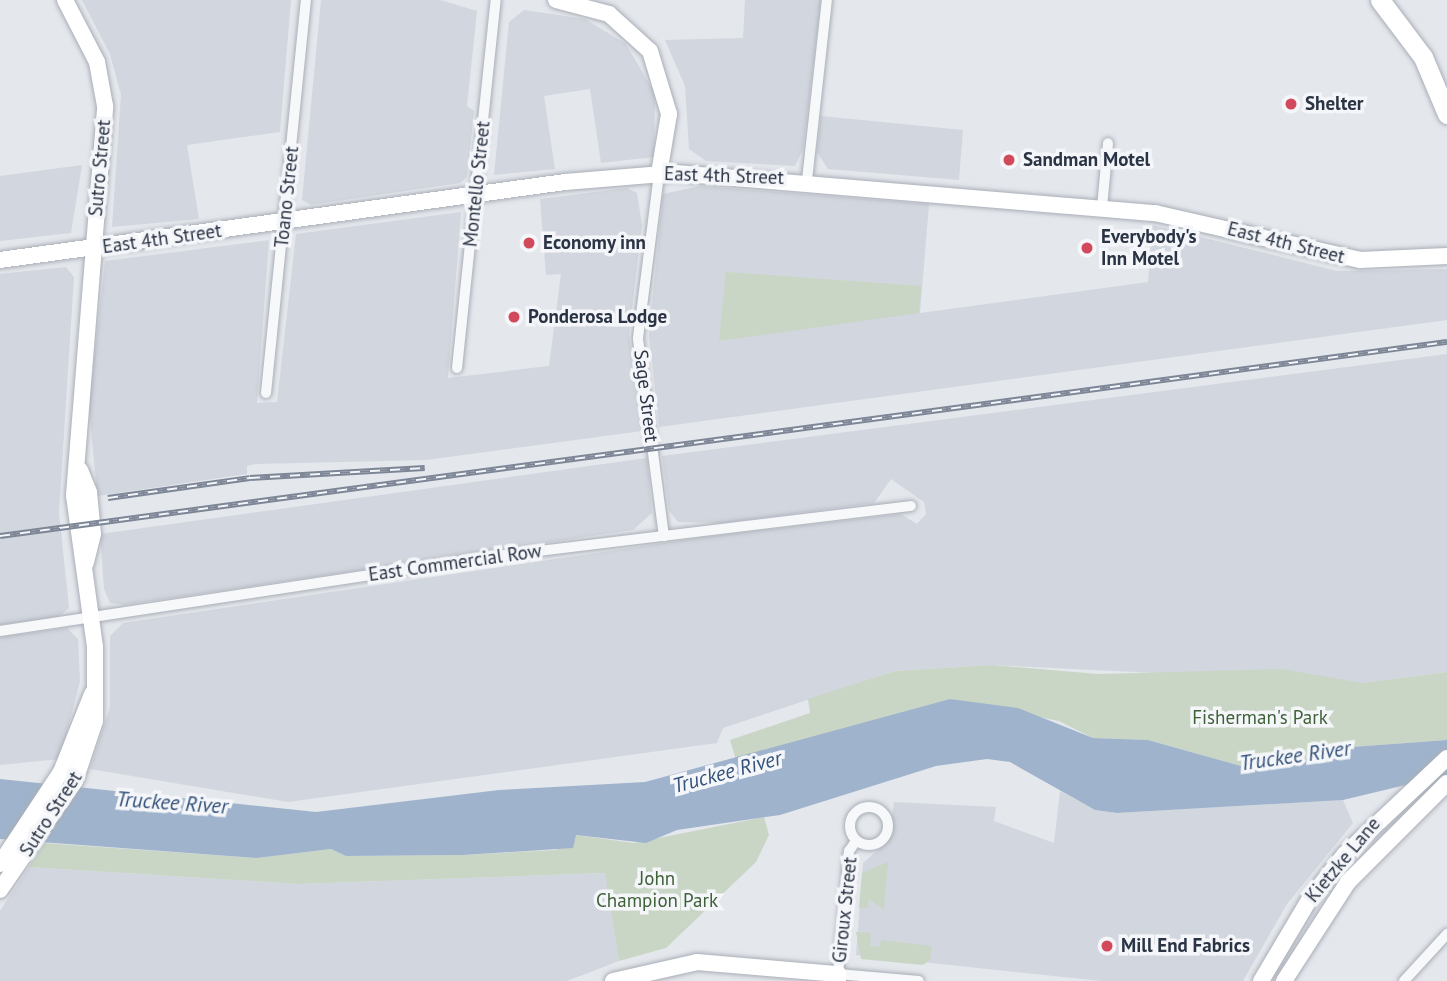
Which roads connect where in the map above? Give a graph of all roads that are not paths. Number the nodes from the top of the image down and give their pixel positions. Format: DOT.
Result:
graph roads {
  1 [pos="65,0"];
  2 [pos="306,0"];
  3 [pos="496,0"];
  4 [pos="556,0"];
  5 [pos="827,0"];
  6 [pos="1380,0"];
  7 [pos="1447,114"];
  8 [pos="1108,143"];
  9 [pos="659,174"];
  10 [pos="807,180"];
  11 [pos="476,196"];
  12 [pos="1102,207"];
  13 [pos="285,220"];
  14 [pos="92,249"];
  15 [pos="1447,256"];
  16 [pos="0,260"];
  17 [pos="457,368"];
  18 [pos="266,393"];
  19 [pos="911,506"];
  20 [pos="664,536"];
  21 [pos="92,618"];
  22 [pos="0,631"];
  23 [pos="93,691"];
  24 [pos="1447,758"];
  25 [pos="1447,783"];
  26 [pos="856,841"];
  27 [pos="0,864"];
  28 [pos="0,890"];
  29 [pos="1447,934"];
  30 [pos="1275,955"];
  31 [pos="838,977"];
  32 [pos="613,981"];
  33 [pos="919,981"];
  34 [pos="1261,981"];
  35 [pos="1271,981"];
  36 [pos="1284,981"];
  37 [pos="1404,981"];
  1 -- 14 [label="main road, Sutro Street"];
  2 -- 13 [label="street, Toano Street"];
  3 -- 11 [label="street, Montello Street"];
  4 -- 9 [label="main road"];
  5 -- 10 [label="street"];
  6 -- 7 [label="highway"];
  8 -- 12 [label="street"];
  9 -- 10 [label="main road, East 4th Street"];
  9 -- 11 [label="main road, East 4th Street"];
  9 -- 20 [label="street, Sage Street"];
  10 -- 12 [label="main road, East 4th Street"];
  11 -- 13 [label="main road, East 4th Street"];
  11 -- 17 [label="street, Montello Street"];
  12 -- 15 [label="main road, East 4th Street"];
  13 -- 14 [label="main road, East 4th Street"];
  13 -- 18 [label="street, Toano Street"];
  14 -- 16 [label="main road, East 4th Street"];
  14 -- 21 [label="main road, Sutro Street"];
  19 -- 20 [label="street, East Commercial Row"];
  20 -- 21 [label="street, East Commercial Row"];
  21 -- 22 [label="street, East Commercial Row"];
  21 -- 23 [label="main road, Sutro Street"];
  23 -- 27 [label="main road, Sutro Street"];
  23 -- 28 [label="main road, Sutro Street"];
  24 -- 30 [label="main road, Kietzke Lane"];
  25 -- 36 [label="main road, Kietzke Lane"];
  26 -- 31 [label="street, Giroux Street"];
  29 -- 37 [label="street"];
  30 -- 34 [label="main road, Kietzke Lane"];
  30 -- 35 [label="main road"];
  31 -- 32 [label="main road"];
  31 -- 33 [label="street"];
}
